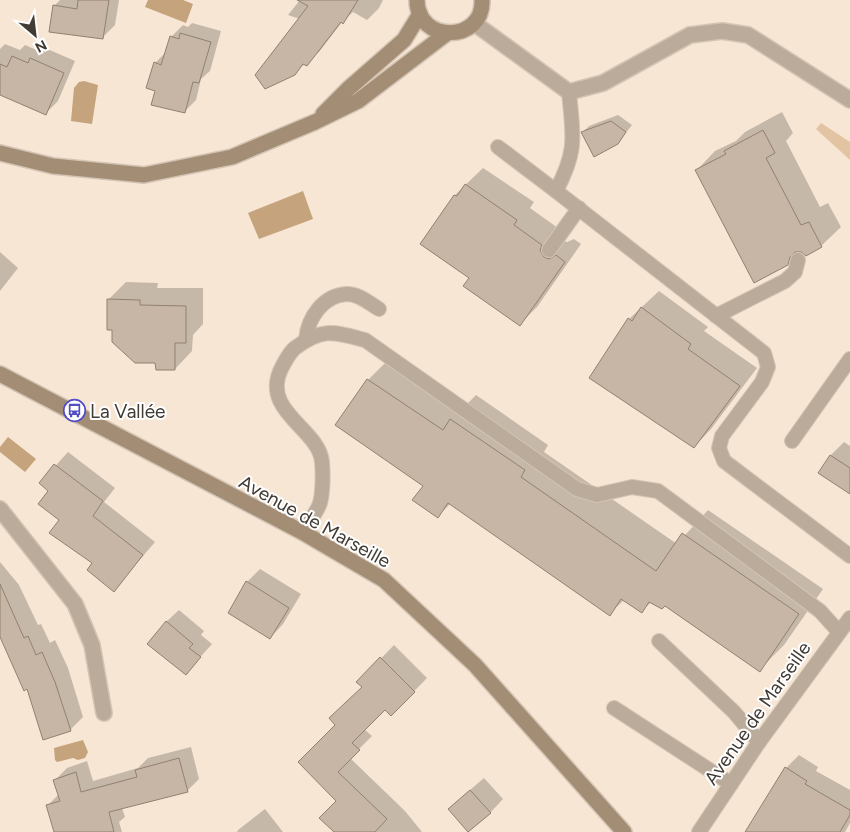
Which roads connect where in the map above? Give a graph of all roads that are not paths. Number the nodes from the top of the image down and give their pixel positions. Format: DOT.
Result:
graph roads {
  1 [pos="482,0"];
  2 [pos="418,7"];
  3 [pos="474,23"];
  4 [pos="446,34"];
  5 [pos="569,92"];
  6 [pos="850,100"];
  7 [pos="315,122"];
  8 [pos="498,147"];
  9 [pos="0,153"];
  10 [pos="556,191"];
  11 [pos="578,208"];
  12 [pos="549,250"];
  13 [pos="798,260"];
  14 [pos="379,309"];
  15 [pos="716,316"];
  16 [pos="306,339"];
  17 [pos="850,359"];
  18 [pos="0,374"];
  19 [pos="792,441"];
  20 [pos="0,509"];
  21 [pos="302,532"];
  22 [pos="850,556"];
  23 [pos="850,618"];
  24 [pos="839,632"];
  25 [pos="659,641"];
  26 [pos="614,708"];
  27 [pos="104,713"];
  28 [pos="759,742"];
  29 [pos="732,784"];
  30 [pos="624,832"];
  31 [pos="699,832"];
  1 -- 3 [label="street"];
  2 -- 4 [label="street"];
  2 -- 7 [label="street"];
  3 -- 4 [label="street"];
  3 -- 5 [label="street"];
  4 -- 7 [label="street"];
  5 -- 6 [label="street"];
  5 -- 10 [label="lane"];
  7 -- 9 [label="street"];
  8 -- 10 [label="lane"];
  10 -- 11 [label="lane"];
  11 -- 12 [label="lane"];
  11 -- 15 [label="lane"];
  13 -- 15 [label="lane"];
  14 -- 16 [label="lane"];
  15 -- 22 [label="lane"];
  16 -- 21 [label="lane"];
  16 -- 24 [label="lane"];
  17 -- 19 [label="lane"];
  18 -- 21 [label="street, Avenue de Marseille"];
  20 -- 27 [label="street"];
  21 -- 30 [label="street, Avenue de Marseille"];
  23 -- 24 [label="lane, Avenue de Marseille"];
  24 -- 28 [label="lane, Avenue de Marseille"];
  25 -- 28 [label="lane"];
  26 -- 29 [label="lane"];
  28 -- 29 [label="lane, Avenue de Marseille"];
  29 -- 31 [label="lane, Avenue de Marseille"];
}
